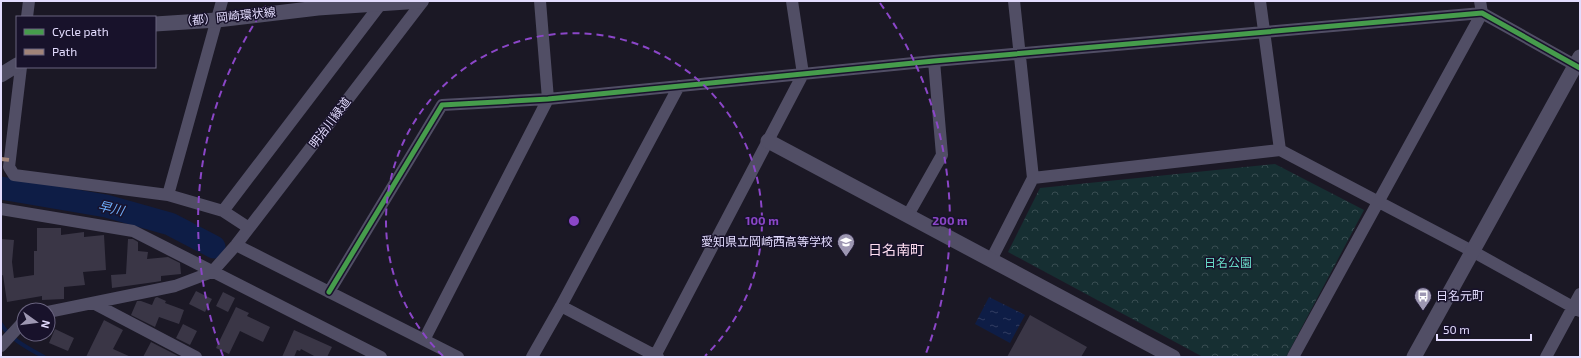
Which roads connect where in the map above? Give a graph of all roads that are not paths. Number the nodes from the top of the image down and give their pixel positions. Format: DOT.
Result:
graph roads {
  1 [pos="29,1"];
  2 [pos="222,1"];
  3 [pos="422,1"];
  4 [pos="540,1"];
  5 [pos="792,1"];
  6 [pos="1014,1"];
  7 [pos="1260,1"];
  8 [pos="382,3"];
  9 [pos="319,4"];
  10 [pos="1481,7"];
  11 [pos="27,16"];
  12 [pos="217,20"];
  13 [pos="156,24"];
  14 [pos="1264,32"];
  15 [pos="1020,54"];
  16 [pos="934,61"];
  17 [pos="1578,63"];
  18 [pos="16,66"];
  19 [pos="21,68"];
  20 [pos="803,74"];
  21 [pos="1,75"];
  22 [pos="679,86"];
  23 [pos="548,99"];
  24 [pos="768,141"];
  25 [pos="1280,150"];
  26 [pos="1033,178"];
  27 [pos="168,195"];
  28 [pos="1378,202"];
  29 [pos="1,209"];
  30 [pos="223,210"];
  31 [pos="908,215"];
  32 [pos="249,228"];
  33 [pos="236,245"];
  34 [pos="1472,252"];
  35 [pos="991,260"];
  36 [pos="212,272"];
  37 [pos="329,292"];
  38 [pos="1580,294"];
  39 [pos="93,303"];
  40 [pos="561,306"];
  41 [pos="1576,309"];
  42 [pos="56,310"];
  43 [pos="16,330"];
  44 [pos="424,340"];
  45 [pos="1,346"];
  46 [pos="656,356"];
  47 [pos="196,357"];
  48 [pos="381,357"];
  49 [pos="458,357"];
  50 [pos="532,357"];
  51 [pos="1173,357"];
  52 [pos="1293,357"];
  53 [pos="1414,357"];
  54 [pos="1546,357"];
  1 -- 11 [label="street"];
  2 -- 12 [label="street"];
  3 -- 8 [label="street, （都）岡崎環状線"];
  3 -- 32 [label="street, 明治川緑道"];
  4 -- 23 [label="street"];
  5 -- 20 [label="street"];
  6 -- 15 [label="street"];
  7 -- 14 [label="street"];
  8 -- 9 [label="street, （都）岡崎環状線"];
  8 -- 30 [label="street"];
  9 -- 12 [label="street, （都）岡崎環状線"];
  10 -- 14 [label="street"];
  10 -- 17 [label="street"];
  10 -- 28 [label="street"];
  12 -- 13 [label="street, （都）岡崎環状線"];
  12 -- 27 [label="street"];
  14 -- 15 [label="street"];
  14 -- 25 [label="street"];
  15 -- 16 [label="street"];
  15 -- 26 [label="street"];
  16 -- 20 [label="street"];
  16 -- 31 [label="street"];
  17 -- 34 [label="street"];
  18 -- 21 [label="street"];
  19 -- 27 [label="street"];
  20 -- 22 [label="street"];
  20 -- 24 [label="street"];
  22 -- 23 [label="street"];
  22 -- 40 [label="street"];
  23 -- 37 [label="street"];
  23 -- 44 [label="street"];
  24 -- 31 [label="street"];
  24 -- 46 [label="street"];
  25 -- 26 [label="street"];
  25 -- 28 [label="street"];
  26 -- 35 [label="street"];
  27 -- 30 [label="street"];
  28 -- 34 [label="street"];
  28 -- 52 [label="street"];
  29 -- 36 [label="street"];
  30 -- 32 [label="street"];
  31 -- 35 [label="street"];
  32 -- 33 [label="street, 明治川緑道"];
  33 -- 36 [label="street, 明治川緑道"];
  33 -- 37 [label="street"];
  34 -- 41 [label="street"];
  34 -- 53 [label="street"];
  35 -- 51 [label="street"];
  36 -- 39 [label="street"];
  36 -- 48 [label="street"];
  37 -- 44 [label="street"];
  38 -- 41 [label="street"];
  39 -- 42 [label="street"];
  39 -- 47 [label="street"];
  40 -- 46 [label="street"];
  40 -- 50 [label="street"];
  41 -- 54 [label="street"];
  43 -- 45 [label="street"];
  44 -- 49 [label="street"];
}
